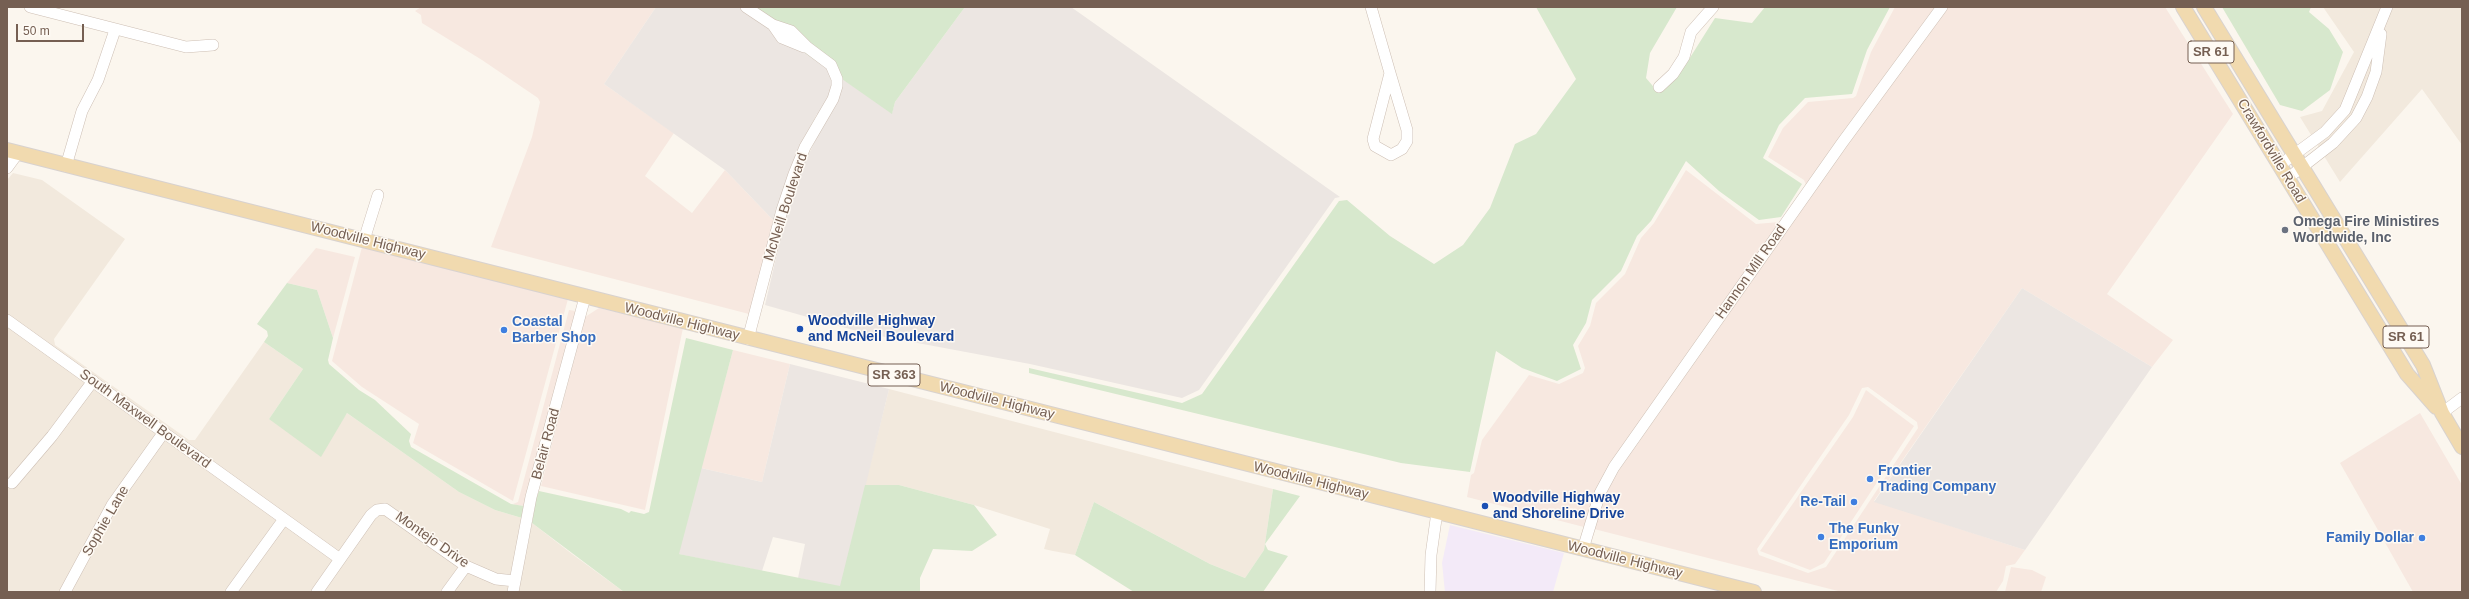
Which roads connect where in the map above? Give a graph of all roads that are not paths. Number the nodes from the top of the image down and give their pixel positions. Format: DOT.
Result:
graph roads {
  1 [pos="30,7"];
  2 [pos="746,7"];
  3 [pos="1370,7"];
  4 [pos="1713,7"];
  5 [pos="1942,7"];
  6 [pos="2183,7"];
  7 [pos="2187,7"];
  8 [pos="2204,7"];
  9 [pos="2387,7"];
  10 [pos="2382,18"];
  11 [pos="2213,21"];
  12 [pos="115,30"];
  13 [pos="213,45"];
  14 [pos="2211,53"];
  15 [pos="1390,73"];
  16 [pos="2248,78"];
  17 [pos="1659,87"];
  18 [pos="2351,98"];
  19 [pos="2363,105"];
  20 [pos="12,152"];
  21 [pos="2294,155"];
  22 [pos="2280,165"];
  23 [pos="66,166"];
  24 [pos="2302,167"];
  25 [pos="7,168"];
  26 [pos="2288,178"];
  27 [pos="378,195"];
  28 [pos="364,240"];
  29 [pos="585,296"];
  30 [pos="7,320"];
  31 [pos="748,339"];
  32 [pos="93,381"];
  33 [pos="2462,398"];
  34 [pos="2442,413"];
  35 [pos="164,432"];
  36 [pos="2462,447"];
  37 [pos="12,483"];
  38 [pos="1436,512"];
  39 [pos="284,519"];
  40 [pos="1583,549"];
  41 [pos="340,559"];
  42 [pos="466,566"];
  43 [pos="515,581"];
  44 [pos="65,592"];
  45 [pos="231,592"];
  46 [pos="317,592"];
  47 [pos="447,592"];
  48 [pos="512,592"];
  49 [pos="1430,592"];
  50 [pos="1754,592"];
  1 -- 12 [label="street"];
  2 -- 31 [label="street, McNeill Boulevard"];
  3 -- 15 [label="street"];
  4 -- 17 [label="street"];
  5 -- 40 [label="street, Hannon Mill Road"];
  6 -- 14 [label="main road, Crawfordville Road / SR 61"];
  7 -- 11 [label="main road"];
  8 -- 11 [label="main road, Crawfordville Road / SR 61"];
  9 -- 10 [label="street"];
  10 -- 18 [label="street"];
  10 -- 19 [label="street"];
  11 -- 16 [label="main road, Crawfordville Road / SR 61"];
  12 -- 13 [label="street"];
  12 -- 23 [label="street"];
  14 -- 16 [label="main road"];
  14 -- 22 [label="main road, Crawfordville Road / SR 61"];
  15 -- 15 [label="street"];
  16 -- 21 [label="main road, Crawfordville Road / SR 61"];
  18 -- 19 [label="street"];
  18 -- 21 [label="street"];
  19 -- 24 [label="street"];
  20 -- 23 [label="main road, Woodville Highway / SR 363"];
  20 -- 25 [label="street"];
  21 -- 22 [label="street"];
  21 -- 24 [label="main road, Crawfordville Road / SR 61"];
  22 -- 26 [label="main road, Crawfordville Road / SR 61"];
  23 -- 28 [label="main road, Woodville Highway / SR 363"];
  24 -- 26 [label="street"];
  24 -- 34 [label="main road, Crawfordville Road / SR 61"];
  26 -- 34 [label="main road, Crawfordville Road / SR 61"];
  27 -- 28 [label="street"];
  28 -- 29 [label="main road, Woodville Highway / SR 363"];
  29 -- 31 [label="main road, Woodville Highway / SR 363"];
  29 -- 43 [label="street, Belair Road"];
  30 -- 32 [label="street, South Maxwell Boulevard"];
  31 -- 38 [label="main road, Woodville Highway / SR 363"];
  32 -- 35 [label="street, South Maxwell Boulevard"];
  32 -- 37 [label="street"];
  33 -- 34 [label="street"];
  34 -- 36 [label="main road, Crawfordville Road / SR 61"];
  35 -- 39 [label="street, South Maxwell Boulevard"];
  35 -- 44 [label="street, Sophie Lane"];
  38 -- 40 [label="main road, Woodville Highway / SR 363"];
  38 -- 49 [label="street"];
  39 -- 41 [label="street, South Maxwell Boulevard"];
  39 -- 45 [label="street"];
  40 -- 50 [label="main road, Woodville Highway / SR 363"];
  41 -- 42 [label="street, Montejo Drive"];
  41 -- 46 [label="street, Montejo Drive"];
  42 -- 43 [label="street, Montejo Drive"];
  42 -- 47 [label="street"];
  43 -- 48 [label="street, Belair Road"];
}
